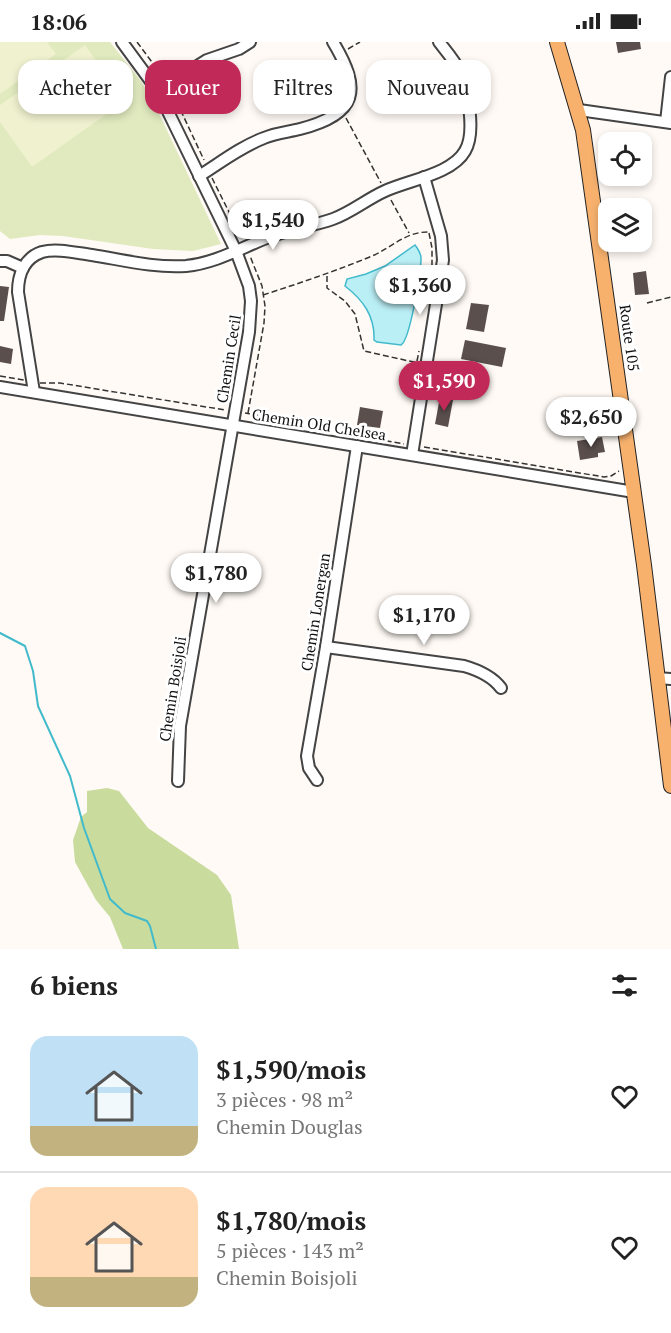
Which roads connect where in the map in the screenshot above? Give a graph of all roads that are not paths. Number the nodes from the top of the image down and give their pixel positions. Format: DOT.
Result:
graph roads {
  1 [pos="122,42"];
  2 [pos="250,42"];
  3 [pos="333,42"];
  4 [pos="439,42"];
  5 [pos="557,42"];
  6 [pos="210,60"];
  7 [pos="145,73"];
  8 [pos="671,77"];
  9 [pos="579,110"];
  10 [pos="169,114"];
  11 [pos="669,122"];
  12 [pos="200,176"];
  13 [pos="424,177"];
  14 [pos="236,251"];
  15 [pos="0,261"];
  16 [pos="22,268"];
  17 [pos="0,387"];
  18 [pos="33,387"];
  19 [pos="233,426"];
  20 [pos="357,446"];
  21 [pos="412,450"];
  22 [pos="634,492"];
  23 [pos="326,647"];
  24 [pos="664,679"];
  25 [pos="501,688"];
  26 [pos="317,780"];
  27 [pos="178,781"];
  28 [pos="671,786"];
  1 -- 7 [label="street, Chemin Cecil"];
  2 -- 6 [label="street"];
  3 -- 12 [label="street"];
  4 -- 13 [label="street"];
  5 -- 9 [label="main road, Route 105"];
  8 -- 11 [label="street"];
  9 -- 11 [label="street"];
  9 -- 22 [label="main road, Route 105"];
  10 -- 12 [label="street, Chemin Cecil"];
  12 -- 14 [label="street, Chemin Cecil"];
  13 -- 14 [label="street"];
  13 -- 21 [label="street"];
  14 -- 16 [label="street"];
  14 -- 19 [label="street, Chemin Cecil"];
  15 -- 16 [label="street"];
  16 -- 18 [label="street"];
  17 -- 18 [label="street, Chemin Old Chelsea"];
  18 -- 19 [label="street, Chemin Old Chelsea"];
  19 -- 20 [label="street, Chemin Old Chelsea"];
  19 -- 27 [label="street, Chemin Boisjoli"];
  20 -- 21 [label="street, Chemin Old Chelsea"];
  20 -- 23 [label="street, Chemin Lonergan"];
  21 -- 22 [label="street, Chemin Old Chelsea"];
  22 -- 24 [label="main road, Route 105"];
  23 -- 25 [label="street"];
  23 -- 26 [label="street, Chemin Lonergan"];
  24 -- 28 [label="main road, Route 105"];
}
